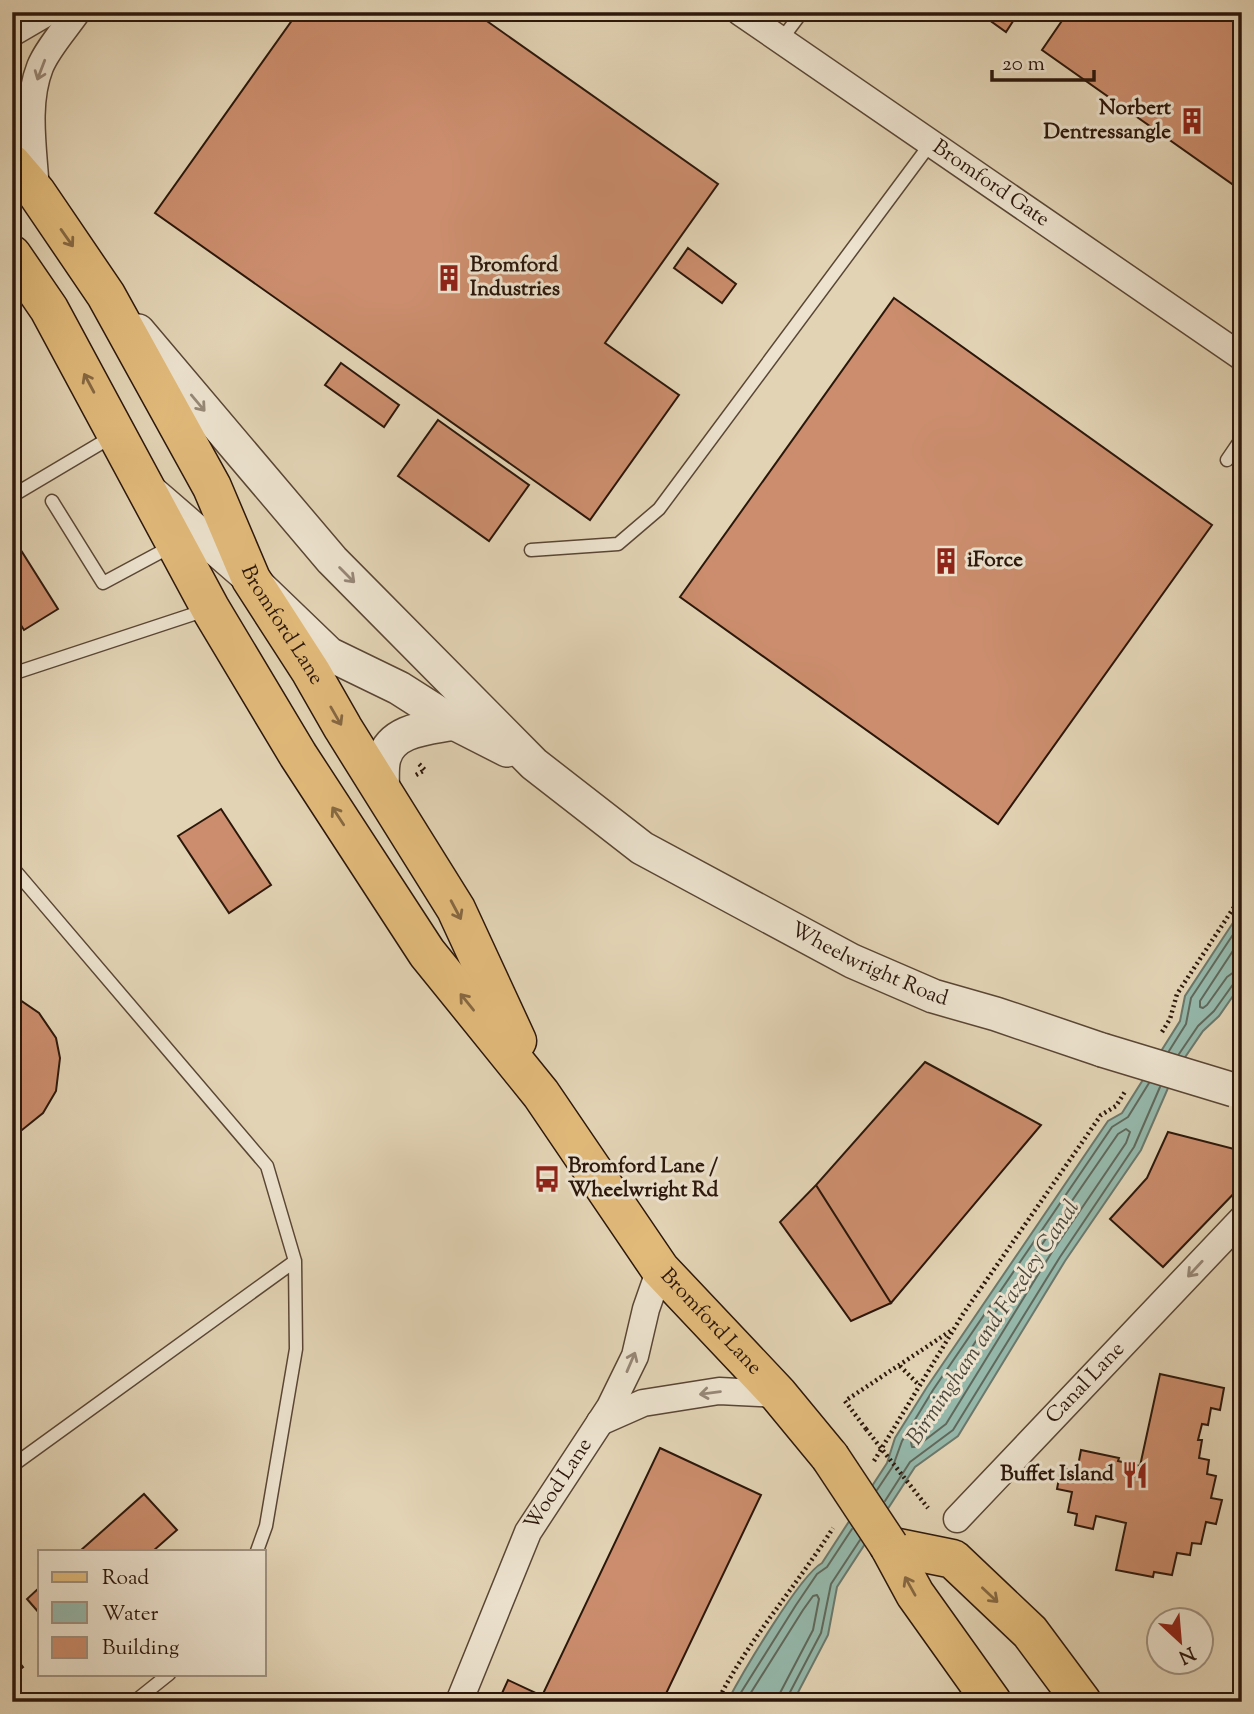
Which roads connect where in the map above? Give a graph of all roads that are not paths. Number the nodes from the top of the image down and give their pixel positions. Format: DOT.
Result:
graph roads {
  1 [pos="48,12"];
  2 [pos="77,12"];
  3 [pos="740,12"];
  4 [pos="802,12"];
  5 [pos="12,33"];
  6 [pos="781,40"];
  7 [pos="931,144"];
  8 [pos="24,178"];
  9 [pos="12,255"];
  10 [pos="106,295"];
  11 [pos="1242,357"];
  12 [pos="116,434"];
  13 [pos="1242,439"];
  14 [pos="1227,460"];
  15 [pos="145,487"];
  16 [pos="12,496"];
  17 [pos="52,501"];
  18 [pos="176,544"];
  19 [pos="531,550"];
  20 [pos="251,579"];
  21 [pos="210,608"];
  22 [pos="12,674"];
  23 [pos="454,723"];
  24 [pos="534,764"];
  25 [pos="382,791"];
  26 [pos="14,874"];
  27 [pos="1238,1091"];
  28 [pos="541,1094"];
  29 [pos="1242,1219"];
  30 [pos="295,1261"];
  31 [pos="660,1269"];
  32 [pos="778,1394"];
  33 [pos="600,1422"];
  34 [pos="12,1466"];
  35 [pos="955,1539"];
  36 [pos="889,1546"];
  37 [pos="257,1550"];
  38 [pos="166,1676"];
  39 [pos="134,1702"];
  40 [pos="459,1702"];
  41 [pos="992,1702"];
  42 [pos="1082,1702"];
  1 -- 5 [label="street"];
  2 -- 8 [label="street, one-way"];
  3 -- 6 [label="street, Bromford Gate"];
  4 -- 6 [label="lane"];
  6 -- 7 [label="street, Bromford Gate"];
  7 -- 11 [label="street, Bromford Gate"];
  7 -- 19 [label="lane"];
  8 -- 10 [label="main road, Bromford Lane, one-way"];
  12 -- 9 [label="main road, Bromford Lane, one-way"];
  10 -- 20 [label="main road, Bromford Lane"];
  10 -- 24 [label="street, one-way"];
  12 -- 15 [label="main road, Bromford Lane"];
  12 -- 16 [label="lane"];
  13 -- 14 [label="lane"];
  15 -- 18 [label="main road, Bromford Lane"];
  15 -- 20 [label="street"];
  17 -- 18 [label="lane"];
  18 -- 21 [label="main road, Bromford Lane"];
  20 -- 23 [label="street"];
  20 -- 25 [label="main road, Bromford Lane, one-way"];
  21 -- 22 [label="lane"];
  28 -- 21 [label="main road, Bromford Lane, one-way"];
  23 -- 24 [label="street"];
  23 -- 25 [label="street"];
  24 -- 27 [label="street, Wheelwright Road, bridge"];
  25 -- 28 [label="main road, Bromford Lane, one-way"];
  26 -- 30 [label="lane"];
  28 -- 31 [label="main road, Bromford Lane"];
  29 -- 35 [label="street, Canal Lane, one-way"];
  30 -- 34 [label="lane"];
  30 -- 37 [label="lane"];
  31 -- 32 [label="main road, Bromford Lane"];
  33 -- 31 [label="street, Wood Lane, one-way"];
  32 -- 33 [label="street, one-way"];
  32 -- 36 [label="main road, Bromford Lane, bridge"];
  33 -- 40 [label="street, Wood Lane"];
  35 -- 36 [label="main road"];
  35 -- 42 [label="main road, one-way"];
  41 -- 36 [label="main road, Bromford Lane, one-way"];
  38 -- 39 [label="lane"];
}
